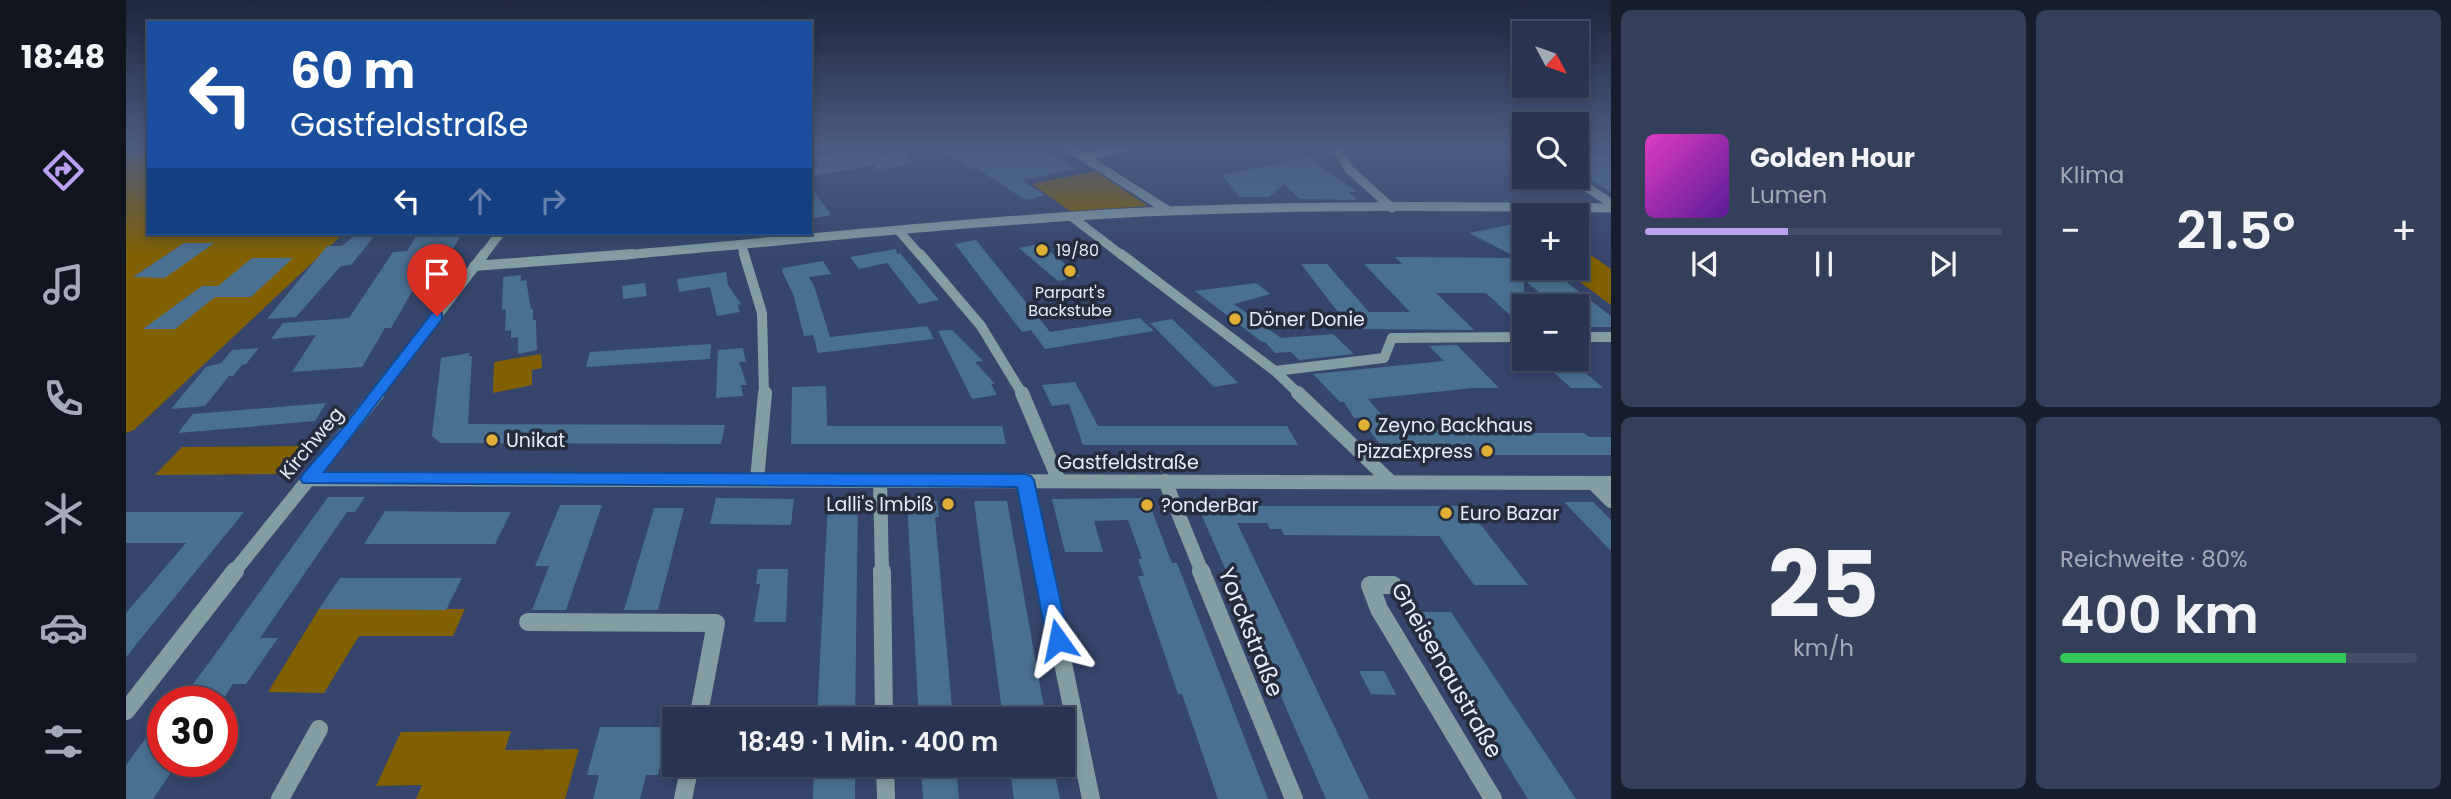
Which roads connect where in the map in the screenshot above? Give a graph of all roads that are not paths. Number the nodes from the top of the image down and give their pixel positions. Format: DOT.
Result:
graph roads {
  1 [pos="1126,183"];
  2 [pos="1365,183"];
  3 [pos="1588,189"];
  4 [pos="1611,206"];
  5 [pos="1392,208"];
  6 [pos="1170,211"];
  7 [pos="1072,217"];
  8 [pos="899,231"];
  9 [pos="498,235"];
  10 [pos="742,246"];
  11 [pos="474,266"];
  12 [pos="1512,337"];
  13 [pos="1589,337"];
  14 [pos="1611,337"];
  15 [pos="1275,371"];
  16 [pos="309,479"];
  17 [pos="757,480"];
  18 [pos="880,480"];
  19 [pos="1025,480"];
  20 [pos="1059,481"];
  21 [pos="1165,481"];
  22 [pos="1391,482"];
  23 [pos="1593,483"];
  24 [pos="1611,483"];
  25 [pos="1611,501"];
  26 [pos="1393,585"];
  27 [pos="528,622"];
  28 [pos="700,707"];
  29 [pos="884,707"];
  30 [pos="126,711"];
  31 [pos="319,730"];
  32 [pos="688,777"];
  33 [pos="885,777"];
  34 [pos="280,799"];
  35 [pos="683,799"];
  36 [pos="886,799"];
  37 [pos="1091,799"];
  38 [pos="1294,799"];
  39 [pos="1493,799"];
  1 -- 6 [label="street"];
  2 -- 5 [label="street"];
  3 -- 4 [label="street"];
  4 -- 5 [label="street"];
  5 -- 6 [label="street"];
  6 -- 7 [label="street"];
  7 -- 8 [label="street"];
  7 -- 15 [label="street"];
  8 -- 10 [label="street"];
  8 -- 20 [label="street"];
  9 -- 11 [label="street, Kirchweg"];
  10 -- 11 [label="street"];
  10 -- 17 [label="street"];
  11 -- 16 [label="street, Kirchweg"];
  12 -- 15 [label="street"];
  13 -- 14 [label="street"];
  15 -- 22 [label="street"];
  16 -- 17 [label="street, Gastfeldstraße"];
  16 -- 30 [label="street, Kirchweg"];
  17 -- 18 [label="street, Gastfeldstraße"];
  18 -- 19 [label="street, Gastfeldstraße"];
  18 -- 29 [label="street"];
  19 -- 20 [label="street, Gastfeldstraße"];
  19 -- 37 [label="street"];
  20 -- 21 [label="street, Gastfeldstraße"];
  21 -- 22 [label="street, Gastfeldstraße"];
  21 -- 38 [label="street, Yorckstraße"];
  22 -- 23 [label="street, Gastfeldstraße"];
  23 -- 24 [label="street, Gastfeldstraße"];
  23 -- 25 [label="street"];
  26 -- 39 [label="street, Gneisenaustraße"];
  27 -- 28 [label="street"];
  31 -- 34 [label="street"];
  32 -- 35 [label="street"];
  33 -- 36 [label="street"];
}
